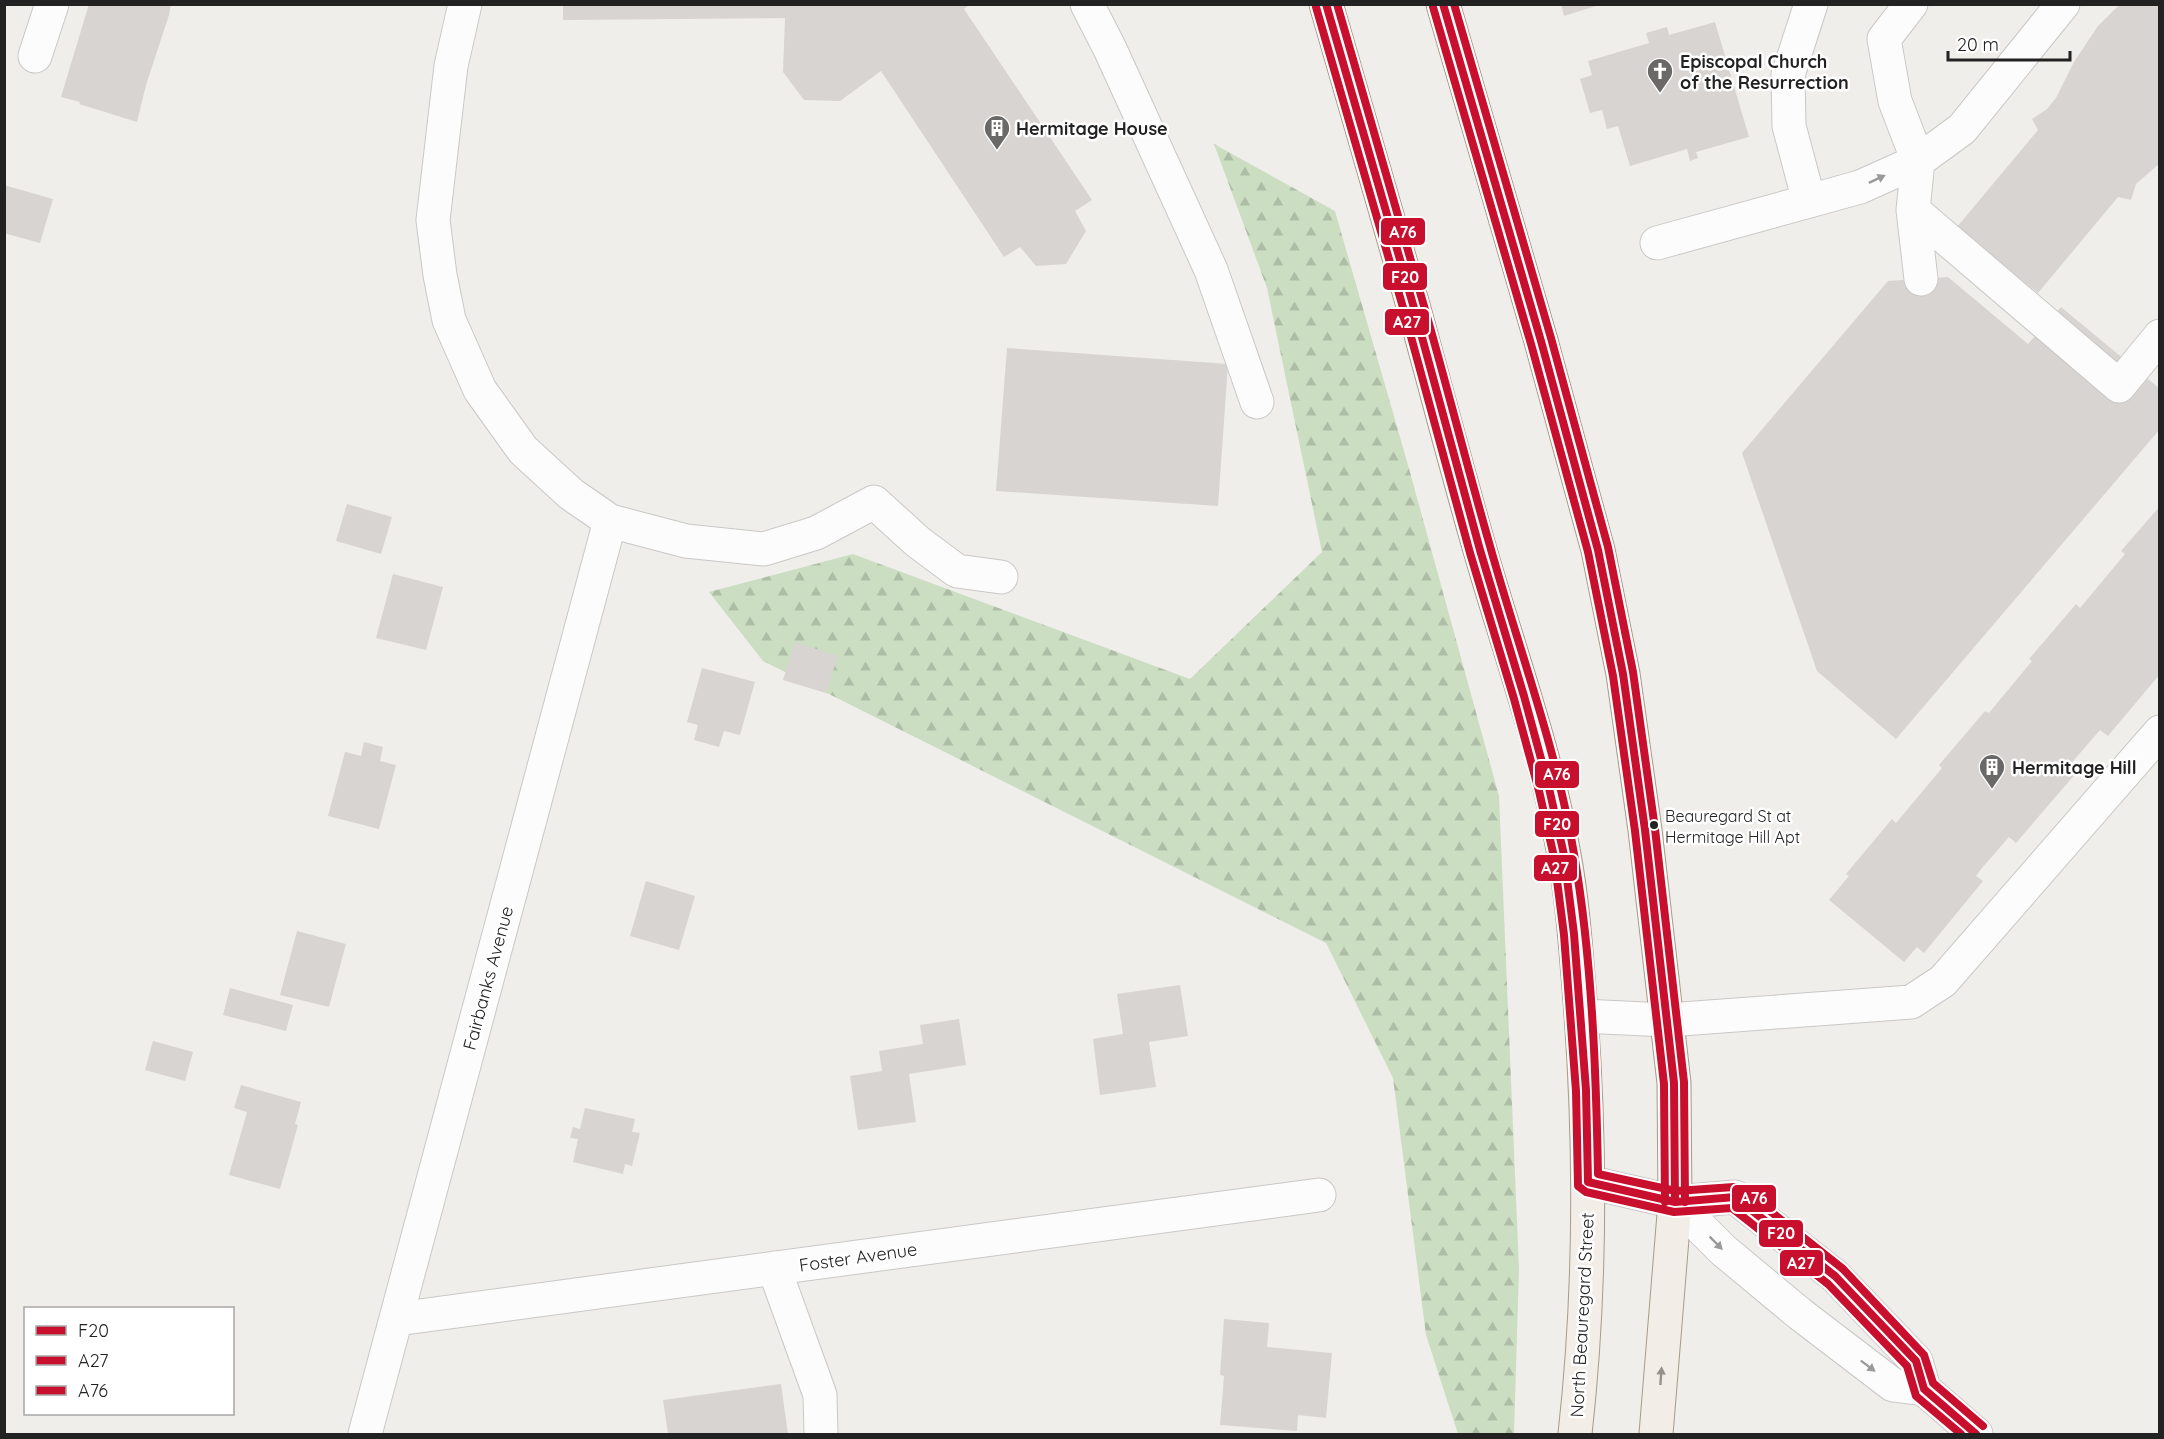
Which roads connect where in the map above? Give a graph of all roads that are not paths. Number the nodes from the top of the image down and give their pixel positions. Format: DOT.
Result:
graph roads {
  1 [pos="52,4"];
  2 [pos="465,4"];
  3 [pos="1087,4"];
  4 [pos="1326,4"];
  5 [pos="1443,4"];
  6 [pos="1811,4"];
  7 [pos="1911,4"];
  8 [pos="2063,4"];
  9 [pos="35,56"];
  10 [pos="1918,161"];
  11 [pos="1822,198"];
  12 [pos="1913,210"];
  13 [pos="1657,243"];
  14 [pos="1921,279"];
  15 [pos="2160,336"];
  16 [pos="1257,402"];
  17 [pos="610,521"];
  18 [pos="1001,577"];
  19 [pos="2160,732"];
  20 [pos="1581,1016"];
  21 [pos="1668,1020"];
  22 [pos="1588,1182"];
  23 [pos="1319,1195"];
  24 [pos="1675,1202"];
  25 [pos="774,1268"];
  26 [pos="397,1318"];
  27 [pos="1924,1389"];
  28 [pos="365,1434"];
  29 [pos="820,1434"];
  30 [pos="1575,1434"];
  31 [pos="1656,1434"];
  32 [pos="1976,1434"];
  1 -- 9 [label="street"];
  2 -- 17 [label="street"];
  3 -- 16 [label="street"];
  4 -- 20 [label="main road, North Beauregard Street"];
  5 -- 21 [label="main road"];
  6 -- 11 [label="street"];
  7 -- 10 [label="street"];
  8 -- 10 [label="street"];
  11 -- 10 [label="street, one-way"];
  10 -- 12 [label="street"];
  11 -- 13 [label="street"];
  12 -- 14 [label="street"];
  12 -- 15 [label="street"];
  17 -- 18 [label="street"];
  17 -- 26 [label="street, Fairbanks Avenue"];
  19 -- 21 [label="street"];
  20 -- 21 [label="street"];
  20 -- 22 [label="main road, North Beauregard Street"];
  21 -- 24 [label="main road"];
  22 -- 24 [label="street"];
  22 -- 30 [label="main road, North Beauregard Street"];
  23 -- 25 [label="street, Foster Avenue"];
  24 -- 27 [label="street, one-way"];
  24 -- 27 [label="street"];
  31 -- 24 [label="main road, one-way"];
  25 -- 26 [label="street, Foster Avenue"];
  25 -- 29 [label="street"];
  26 -- 28 [label="street, Fairbanks Avenue"];
  27 -- 32 [label="street"];
}
